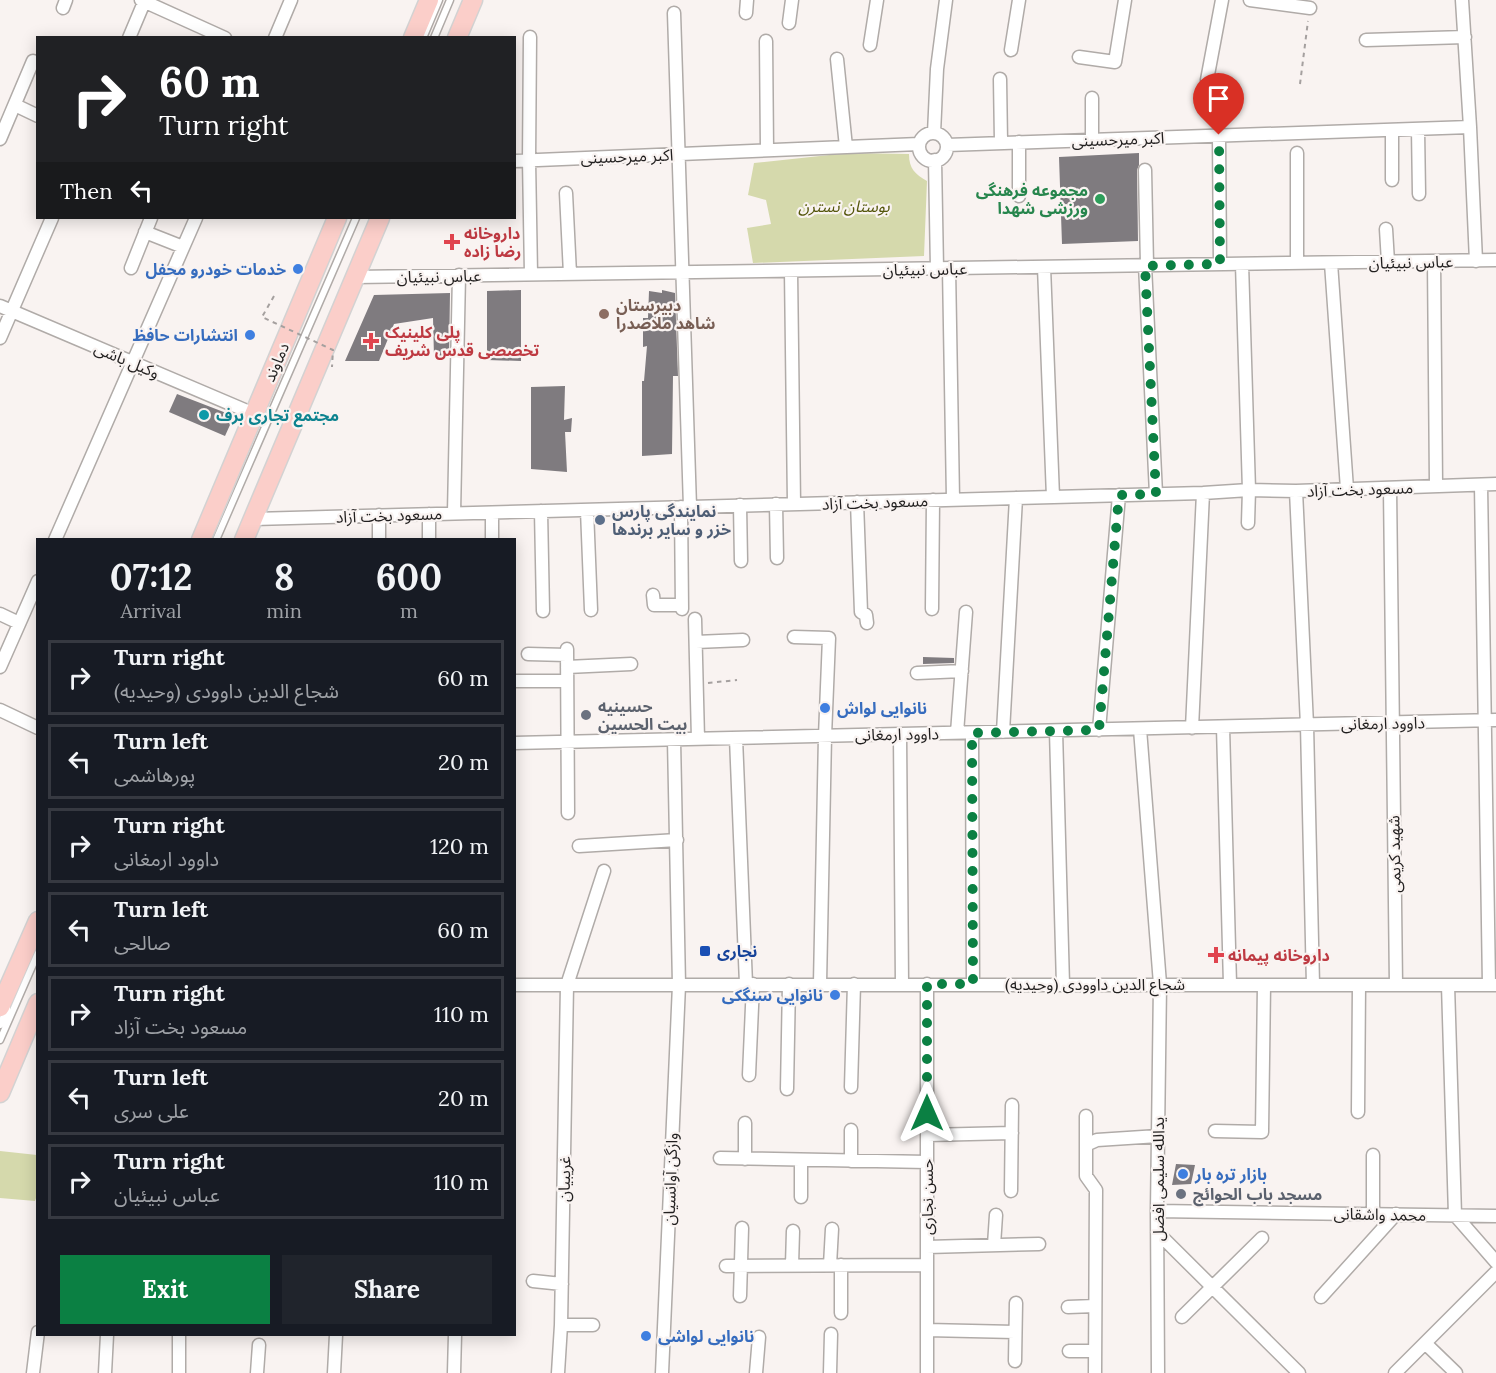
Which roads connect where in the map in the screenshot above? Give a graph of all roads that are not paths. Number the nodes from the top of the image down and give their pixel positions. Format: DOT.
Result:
graph roads {
  1 [pos="144,0"];
  2 [pos="291,0"];
  3 [pos="429,0"];
  4 [pos="439,0"];
  5 [pos="450,0"];
  6 [pos="473,0"];
  7 [pos="747,0"];
  8 [pos="792,0"];
  9 [pos="877,0"];
  10 [pos="946,0"];
  11 [pos="1019,0"];
  12 [pos="1125,0"];
  13 [pos="1222,0"];
  14 [pos="1250,0"];
  15 [pos="1462,0"];
  16 [pos="1310,8"];
  17 [pos="674,13"];
  18 [pos="746,13"];
  19 [pos="789,23"];
  20 [pos="130,36"];
  21 [pos="221,36"];
  22 [pos="276,36"];
  23 [pos="414,36"];
  24 [pos="424,36"];
  25 [pos="435,36"];
  26 [pos="458,36"];
  27 [pos="530,37"];
  28 [pos="1465,37"];
  29 [pos="1366,40"];
  30 [pos="766,42"];
  31 [pos="870,45"];
  32 [pos="1011,50"];
  33 [pos="1079,57"];
  34 [pos="837,59"];
  35 [pos="33,61"];
  36 [pos="1000,79"];
  37 [pos="1207,80"];
  38 [pos="1092,98"];
  39 [pos="15,105"];
  40 [pos="36,115"];
  41 [pos="1470,127"];
  42 [pos="1418,129"];
  43 [pos="1392,130"];
  44 [pos="934,132"];
  45 [pos="1219,135"];
  46 [pos="0,139"];
  47 [pos="1092,139"];
  48 [pos="1001,142"];
  49 [pos="1019,142"];
  50 [pos="919,144"];
  51 [pos="947,145"];
  52 [pos="846,147"];
  53 [pos="767,150"];
  54 [pos="1297,153"];
  55 [pos="678,154"];
  56 [pos="529,160"];
  57 [pos="935,160"];
  58 [pos="516,161"];
  59 [pos="1145,170"];
  60 [pos="1392,180"];
  61 [pos="566,193"];
  62 [pos="1419,194"];
  63 [pos="1019,195"];
  64 [pos="51,219"];
  65 [pos="151,219"];
  66 [pos="196,219"];
  67 [pos="337,219"];
  68 [pos="356,219"];
  69 [pos="380,219"];
  70 [pos="1386,229"];
  71 [pos="145,232"];
  72 [pos="337,239"];
  73 [pos="183,247"];
  74 [pos="1496,260"];
  75 [pos="1434,261"];
  76 [pos="1476,261"];
  77 [pos="1388,262"];
  78 [pos="1297,263"];
  79 [pos="1331,263"];
  80 [pos="1220,264"];
  81 [pos="1242,264"];
  82 [pos="1146,265"];
  83 [pos="1044,267"];
  84 [pos="131,268"];
  85 [pos="943,268"];
  86 [pos="682,271"];
  87 [pos="791,271"];
  88 [pos="531,274"];
  89 [pos="570,274"];
  90 [pos="459,275"];
  91 [pos="355,277"];
  92 [pos="6,308"];
  93 [pos="0,338"];
  94 [pos="132,362"];
  95 [pos="254,414"];
  96 [pos="1496,484"];
  97 [pos="1436,485"];
  98 [pos="1481,485"];
  99 [pos="1390,488"];
  100 [pos="1347,489"];
  101 [pos="1249,490"];
  102 [pos="1296,491"];
  103 [pos="1203,493"];
  104 [pos="1156,494"];
  105 [pos="1119,495"];
  106 [pos="1053,497"];
  107 [pos="1016,498"];
  108 [pos="953,499"];
  109 [pos="933,500"];
  110 [pos="857,502"];
  111 [pos="776,504"];
  112 [pos="794,504"];
  113 [pos="740,505"];
  114 [pos="685,507"];
  115 [pos="587,510"];
  116 [pos="541,511"];
  117 [pos="454,513"];
  118 [pos="492,513"];
  119 [pos="429,514"];
  120 [pos="379,515"];
  121 [pos="253,519"];
  122 [pos="1248,523"];
  123 [pos="56,538"];
  124 [pos="202,538"];
  125 [pos="209,538"];
  126 [pos="217,538"];
  127 [pos="245,538"];
  128 [pos="379,538"];
  129 [pos="429,538"];
  130 [pos="492,538"];
  131 [pos="777,558"];
  132 [pos="741,561"];
  133 [pos="36,585"];
  134 [pos="653,595"];
  135 [pos="932,609"];
  136 [pos="591,610"];
  137 [pos="543,611"];
  138 [pos="966,612"];
  139 [pos="0,614"];
  140 [pos="695,619"];
  141 [pos="19,623"];
  142 [pos="867,623"];
  143 [pos="794,637"];
  144 [pos="743,640"];
  145 [pos="696,642"];
  146 [pos="528,654"];
  147 [pos="567,657"];
  148 [pos="631,664"];
  149 [pos="0,668"];
  150 [pos="962,671"];
  151 [pos="916,673"];
  152 [pos="516,681"];
  153 [pos="567,681"];
  154 [pos="0,711"];
  155 [pos="1490,720"];
  156 [pos="1392,723"];
  157 [pos="1308,725"];
  158 [pos="36,727"];
  159 [pos="1223,727"];
  160 [pos="1192,728"];
  161 [pos="1140,729"];
  162 [pos="1099,730"];
  163 [pos="1056,731"];
  164 [pos="1003,732"];
  165 [pos="957,733"];
  166 [pos="972,733"];
  167 [pos="900,734"];
  168 [pos="825,736"];
  169 [pos="736,738"];
  170 [pos="698,739"];
  171 [pos="674,740"];
  172 [pos="567,742"];
  173 [pos="516,743"];
  174 [pos="568,813"];
  175 [pos="677,840"];
  176 [pos="579,846"];
  177 [pos="604,871"];
  178 [pos="36,926"];
  179 [pos="36,942"];
  180 [pos="36,958"];
  181 [pos="749,984"];
  182 [pos="789,984"];
  183 [pos="820,984"];
  184 [pos="854,984"];
  185 [pos="902,984"];
  186 [pos="927,984"];
  187 [pos="973,984"];
  188 [pos="1063,984"];
  189 [pos="1160,984"];
  190 [pos="1230,984"];
  191 [pos="516,985"];
  192 [pos="567,985"];
  193 [pos="679,985"];
  194 [pos="1264,985"];
  195 [pos="1313,985"];
  196 [pos="1359,985"];
  197 [pos="1396,985"];
  198 [pos="1448,985"];
  199 [pos="1492,985"];
  200 [pos="0,1007"];
  201 [pos="36,1008"];
  202 [pos="0,1024"];
  203 [pos="0,1040"];
  204 [pos="749,1075"];
  205 [pos="851,1087"];
  206 [pos="787,1089"];
  207 [pos="0,1093"];
  208 [pos="1012,1105"];
  209 [pos="1358,1113"];
  210 [pos="1086,1116"];
  211 [pos="745,1124"];
  212 [pos="851,1130"];
  213 [pos="1215,1131"];
  214 [pos="1012,1133"];
  215 [pos="927,1135"];
  216 [pos="1158,1136"];
  217 [pos="1088,1144"];
  218 [pos="1373,1155"];
  219 [pos="720,1158"];
  220 [pos="745,1159"];
  221 [pos="801,1160"];
  222 [pos="851,1161"];
  223 [pos="927,1162"];
  224 [pos="1011,1191"];
  225 [pos="801,1197"];
  226 [pos="1157,1211"];
  227 [pos="1373,1214"];
  228 [pos="1396,1214"];
  229 [pos="996,1215"];
  230 [pos="1455,1215"];
  231 [pos="1496,1216"];
  232 [pos="742,1228"];
  233 [pos="831,1229"];
  234 [pos="793,1231"];
  235 [pos="1157,1232"];
  236 [pos="1262,1238"];
  237 [pos="1039,1244"];
  238 [pos="994,1245"];
  239 [pos="927,1247"];
  240 [pos="1496,1262"];
  241 [pos="836,1265"];
  242 [pos="927,1265"];
  243 [pos="726,1266"];
  244 [pos="741,1266"];
  245 [pos="792,1266"];
  246 [pos="1496,1272"];
  247 [pos="533,1281"];
  248 [pos="562,1284"];
  249 [pos="1212,1287"];
  250 [pos="740,1296"];
  251 [pos="1321,1297"];
  252 [pos="1016,1304"];
  253 [pos="1095,1306"];
  254 [pos="1068,1307"];
  255 [pos="841,1312"];
  256 [pos="1182,1317"];
  257 [pos="593,1324"];
  258 [pos="561,1326"];
  259 [pos="927,1330"];
  260 [pos="1015,1332"];
  261 [pos="831,1334"];
  262 [pos="38,1336"];
  263 [pos="107,1336"];
  264 [pos="179,1336"];
  265 [pos="336,1336"];
  266 [pos="455,1336"];
  267 [pos="759,1337"];
  268 [pos="1425,1343"];
  269 [pos="259,1345"];
  270 [pos="1095,1351"];
  271 [pos="1069,1352"];
  272 [pos="1015,1361"];
  273 [pos="33,1373"];
  274 [pos="105,1373"];
  275 [pos="179,1373"];
  276 [pos="257,1373"];
  277 [pos="334,1373"];
  278 [pos="454,1373"];
  279 [pos="558,1373"];
  280 [pos="662,1373"];
  281 [pos="756,1373"];
  282 [pos="830,1373"];
  283 [pos="927,1373"];
  284 [pos="1095,1373"];
  285 [pos="1158,1373"];
  286 [pos="1299,1373"];
  287 [pos="1395,1373"];
  288 [pos="1456,1373"];
  1 -- 20 [label="street"];
  1 -- 21 [label="street"];
  2 -- 22 [label="street"];
  3 -- 23 [label="main road"];
  4 -- 24 [label="lane"];
  5 -- 25 [label="lane"];
  6 -- 26 [label="main road"];
  7 -- 18 [label="street"];
  8 -- 19 [label="street"];
  9 -- 31 [label="street"];
  10 -- 44 [label="street"];
  11 -- 32 [label="street"];
  12 -- 33 [label="street"];
  13 -- 37 [label="street"];
  14 -- 16 [label="street"];
  15 -- 28 [label="street"];
  17 -- 55 [label="street"];
  27 -- 56 [label="street"];
  28 -- 29 [label="street"];
  28 -- 41 [label="street"];
  30 -- 53 [label="street"];
  34 -- 52 [label="street"];
  35 -- 39 [label="street"];
  36 -- 48 [label="street"];
  38 -- 47 [label="street"];
  39 -- 40 [label="street"];
  39 -- 46 [label="street"];
  41 -- 42 [label="street, اکبر میرحسینی"];
  41 -- 76 [label="street"];
  42 -- 43 [label="street, اکبر میرحسینی"];
  42 -- 62 [label="street"];
  43 -- 45 [label="street, اکبر میرحسینی"];
  43 -- 60 [label="street"];
  44 -- 50 [label="street"];
  44 -- 51 [label="street"];
  45 -- 47 [label="street, اکبر میرحسینی"];
  45 -- 80 [label="street"];
  47 -- 49 [label="street, اکبر میرحسینی"];
  48 -- 49 [label="street, اکبر میرحسینی"];
  48 -- 51 [label="street, اکبر میرحسینی"];
  49 -- 63 [label="street"];
  50 -- 52 [label="street, اکبر میرحسینی"];
  50 -- 57 [label="street"];
  51 -- 57 [label="street"];
  52 -- 53 [label="street, اکبر میرحسینی"];
  53 -- 55 [label="street, اکبر میرحسینی"];
  54 -- 78 [label="street"];
  55 -- 56 [label="street, اکبر میرحسینی"];
  55 -- 86 [label="street"];
  56 -- 58 [label="street, اکبر میرحسینی"];
  56 -- 88 [label="street"];
  57 -- 85 [label="street"];
  59 -- 82 [label="street"];
  61 -- 89 [label="street"];
  64 -- 92 [label="street"];
  65 -- 71 [label="street"];
  66 -- 73 [label="street"];
  67 -- 95 [label="main road, دماوند"];
  68 -- 126 [label="lane"];
  69 -- 91 [label="main road"];
  70 -- 77 [label="street"];
  71 -- 73 [label="street"];
  71 -- 84 [label="street"];
  72 -- 125 [label="lane"];
  73 -- 94 [label="street"];
  74 -- 76 [label="street, عباس نبیئیان"];
  75 -- 76 [label="street, عباس نبیئیان"];
  75 -- 77 [label="street, عباس نبیئیان"];
  75 -- 97 [label="street"];
  77 -- 79 [label="street, عباس نبیئیان"];
  78 -- 79 [label="street, عباس نبیئیان"];
  78 -- 81 [label="street, عباس نبیئیان"];
  79 -- 100 [label="street"];
  80 -- 81 [label="street, عباس نبیئیان"];
  80 -- 82 [label="street, عباس نبیئیان"];
  81 -- 101 [label="street"];
  82 -- 83 [label="street, عباس نبیئیان"];
  82 -- 104 [label="street"];
  83 -- 85 [label="street, عباس نبیئیان"];
  83 -- 106 [label="street"];
  85 -- 87 [label="street, عباس نبیئیان"];
  85 -- 108 [label="street"];
  86 -- 87 [label="street, عباس نبیئیان"];
  86 -- 89 [label="street, عباس نبیئیان"];
  86 -- 114 [label="street"];
  87 -- 112 [label="street"];
  88 -- 89 [label="street, عباس نبیئیان"];
  88 -- 90 [label="street, عباس نبیئیان"];
  90 -- 91 [label="street, عباس نبیئیان"];
  90 -- 117 [label="street"];
  91 -- 121 [label="main road"];
  92 -- 93 [label="street"];
  92 -- 94 [label="street, وکیل باشی"];
  94 -- 95 [label="street, وکیل باشی"];
  94 -- 123 [label="street"];
  95 -- 124 [label="main road, دماوند"];
  96 -- 98 [label="street, مسعود بخت آزاد"];
  97 -- 98 [label="street, مسعود بخت آزاد"];
  97 -- 99 [label="street, مسعود بخت آزاد"];
  98 -- 155 [label="street"];
  99 -- 100 [label="street, مسعود بخت آزاد"];
  99 -- 156 [label="street, شهید کریمی"];
  100 -- 102 [label="street, مسعود بخت آزاد"];
  101 -- 102 [label="street, مسعود بخت آزاد"];
  101 -- 103 [label="street, مسعود بخت آزاد"];
  101 -- 122 [label="street"];
  102 -- 157 [label="street"];
  103 -- 104 [label="street, مسعود بخت آزاد"];
  103 -- 160 [label="street"];
  104 -- 105 [label="street, مسعود بخت آزاد"];
  105 -- 106 [label="street, مسعود بخت آزاد"];
  105 -- 162 [label="street"];
  106 -- 107 [label="street, مسعود بخت آزاد"];
  107 -- 108 [label="street, مسعود بخت آزاد"];
  107 -- 164 [label="street"];
  108 -- 109 [label="street, مسعود بخت آزاد"];
  109 -- 110 [label="street, مسعود بخت آزاد"];
  109 -- 135 [label="street"];
  110 -- 112 [label="street, مسعود بخت آزاد"];
  110 -- 142 [label="street"];
  111 -- 112 [label="street, مسعود بخت آزاد"];
  111 -- 113 [label="street, مسعود بخت آزاد"];
  111 -- 131 [label="street"];
  113 -- 114 [label="street, مسعود بخت آزاد"];
  113 -- 132 [label="street"];
  114 -- 115 [label="street, مسعود بخت آزاد"];
  114 -- 134 [label="street"];
  115 -- 116 [label="street, مسعود بخت آزاد"];
  115 -- 136 [label="street"];
  116 -- 118 [label="street, مسعود بخت آزاد"];
  116 -- 137 [label="street"];
  117 -- 118 [label="street, مسعود بخت آزاد"];
  117 -- 119 [label="street, مسعود بخت آزاد"];
  118 -- 130 [label="street"];
  119 -- 120 [label="street, مسعود بخت آزاد"];
  119 -- 129 [label="street"];
  120 -- 121 [label="street, مسعود بخت آزاد"];
  120 -- 128 [label="street"];
  121 -- 127 [label="main road"];
  133 -- 141 [label="street"];
  138 -- 150 [label="street"];
  139 -- 141 [label="street"];
  140 -- 145 [label="street"];
  141 -- 149 [label="street"];
  143 -- 168 [label="street"];
  144 -- 145 [label="street"];
  145 -- 170 [label="street"];
  146 -- 147 [label="street"];
  147 -- 148 [label="street"];
  147 -- 153 [label="street"];
  150 -- 151 [label="street"];
  150 -- 165 [label="street"];
  152 -- 153 [label="street"];
  153 -- 172 [label="street"];
  154 -- 158 [label="street"];
  155 -- 156 [label="street, داوود ارمغانی"];
  155 -- 199 [label="street"];
  156 -- 157 [label="street, داوود ارمغانی"];
  156 -- 197 [label="street, شهید کریمی"];
  157 -- 159 [label="street, داوود ارمغانی"];
  157 -- 195 [label="street"];
  159 -- 160 [label="street, داوود ارمغانی"];
  159 -- 190 [label="street"];
  160 -- 161 [label="street, داوود ارمغانی"];
  161 -- 162 [label="street, داوود ارمغانی"];
  161 -- 189 [label="street, یدالله سلیمی افضل"];
  162 -- 163 [label="street, داوود ارمغانی"];
  163 -- 164 [label="street, داوود ارمغانی"];
  163 -- 188 [label="street"];
  164 -- 166 [label="street, داوود ارمغانی"];
  165 -- 166 [label="street, داوود ارمغانی"];
  165 -- 167 [label="street, داوود ارمغانی"];
  166 -- 187 [label="street"];
  167 -- 168 [label="street, داوود ارمغانی"];
  167 -- 185 [label="street"];
  168 -- 169 [label="street, داوود ارمغانی"];
  168 -- 183 [label="street"];
  169 -- 170 [label="street, داوود ارمغانی"];
  169 -- 181 [label="street"];
  170 -- 171 [label="street, داوود ارمغانی"];
  171 -- 172 [label="street, داوود ارمغانی"];
  171 -- 175 [label="street, وازگن آوانسیان"];
  172 -- 173 [label="street, داوود ارمغانی"];
  172 -- 174 [label="street"];
  175 -- 176 [label="street"];
  175 -- 193 [label="street, وازگن آوانسیان"];
  177 -- 192 [label="street, غریبیان"];
  178 -- 200 [label="main road"];
  179 -- 202 [label="lane"];
  180 -- 203 [label="lane"];
  181 -- 182 [label="street, شجاع الدین داوودی (وحیدیه)"];
  181 -- 193 [label="street, شجاع الدین داوودی (وحیدیه)"];
  181 -- 204 [label="street"];
  182 -- 183 [label="street, شجاع الدین داوودی (وحیدیه)"];
  182 -- 206 [label="street"];
  183 -- 184 [label="street, شجاع الدین داوودی (وحیدیه)"];
  184 -- 185 [label="street, شجاع الدین داوودی (وحیدیه)"];
  184 -- 205 [label="street"];
  185 -- 186 [label="street, شجاع الدین داوودی (وحیدیه)"];
  186 -- 187 [label="street, شجاع الدین داوودی (وحیدیه)"];
  186 -- 215 [label="street, حسن نجاری"];
  187 -- 188 [label="street, شجاع الدین داوودی (وحیدیه)"];
  188 -- 189 [label="street, شجاع الدین داوودی (وحیدیه)"];
  189 -- 190 [label="street, شجاع الدین داوودی (وحیدیه)"];
  189 -- 216 [label="street, یدالله سلیمی افضل"];
  190 -- 194 [label="street, شجاع الدین داوودی (وحیدیه)"];
  191 -- 192 [label="street, شجاع الدین داوودی (وحیدیه)"];
  192 -- 193 [label="street, شجاع الدین داوودی (وحیدیه)"];
  192 -- 248 [label="street, غریبیان"];
  193 -- 280 [label="street, وازگن آوانسیان"];
  194 -- 195 [label="street, شجاع الدین داوودی (وحیدیه)"];
  194 -- 213 [label="street"];
  195 -- 196 [label="street, شجاع الدین داوودی (وحیدیه)"];
  196 -- 197 [label="street, شجاع الدین داوودی (وحیدیه)"];
  196 -- 209 [label="street"];
  197 -- 198 [label="street, شجاع الدین داوودی (وحیدیه)"];
  198 -- 199 [label="street, شجاع الدین داوودی (وحیدیه)"];
  198 -- 230 [label="street"];
  201 -- 207 [label="main road"];
  208 -- 214 [label="street"];
  210 -- 217 [label="street"];
  211 -- 220 [label="street"];
  212 -- 222 [label="street"];
  214 -- 215 [label="street"];
  214 -- 224 [label="street"];
  215 -- 223 [label="street, حسن نجاری"];
  216 -- 217 [label="street"];
  216 -- 226 [label="street, یدالله سلیمی افضل"];
  217 -- 253 [label="street"];
  218 -- 227 [label="street"];
  219 -- 220 [label="street"];
  220 -- 221 [label="street"];
  221 -- 222 [label="street"];
  221 -- 225 [label="street"];
  222 -- 223 [label="street"];
  223 -- 239 [label="street, حسن نجاری"];
  226 -- 227 [label="street, محمد واشقانی"];
  226 -- 235 [label="street, یدالله سلیمی افضل"];
  227 -- 228 [label="street, محمد واشقانی"];
  228 -- 230 [label="street, محمد واشقانی"];
  228 -- 251 [label="street"];
  229 -- 238 [label="street"];
  230 -- 231 [label="street, محمد واشقانی"];
  230 -- 240 [label="street"];
  232 -- 244 [label="street"];
  233 -- 241 [label="street"];
  234 -- 245 [label="street"];
  235 -- 249 [label="street"];
  235 -- 285 [label="street, یدالله سلیمی افضل"];
  236 -- 249 [label="street"];
  237 -- 238 [label="street"];
  238 -- 239 [label="street"];
  239 -- 242 [label="street, حسن نجاری"];
  241 -- 242 [label="street"];
  241 -- 245 [label="street"];
  241 -- 255 [label="street"];
  242 -- 259 [label="street, حسن نجاری"];
  243 -- 244 [label="street"];
  244 -- 245 [label="street"];
  244 -- 250 [label="street"];
  246 -- 268 [label="street"];
  247 -- 248 [label="street"];
  248 -- 258 [label="street, غریبیان"];
  249 -- 256 [label="street"];
  249 -- 286 [label="street"];
  252 -- 260 [label="street"];
  253 -- 254 [label="street"];
  253 -- 270 [label="street"];
  257 -- 258 [label="street"];
  258 -- 279 [label="street, غریبیان"];
  259 -- 260 [label="street"];
  259 -- 283 [label="street, حسن نجاری"];
  260 -- 272 [label="street"];
  261 -- 282 [label="street"];
  262 -- 273 [label="street"];
  263 -- 274 [label="street"];
  264 -- 275 [label="street"];
  265 -- 277 [label="street"];
  266 -- 278 [label="street"];
  267 -- 281 [label="street"];
  268 -- 287 [label="street"];
  268 -- 288 [label="street"];
  269 -- 276 [label="street"];
  270 -- 271 [label="street"];
  270 -- 284 [label="street"];
}
